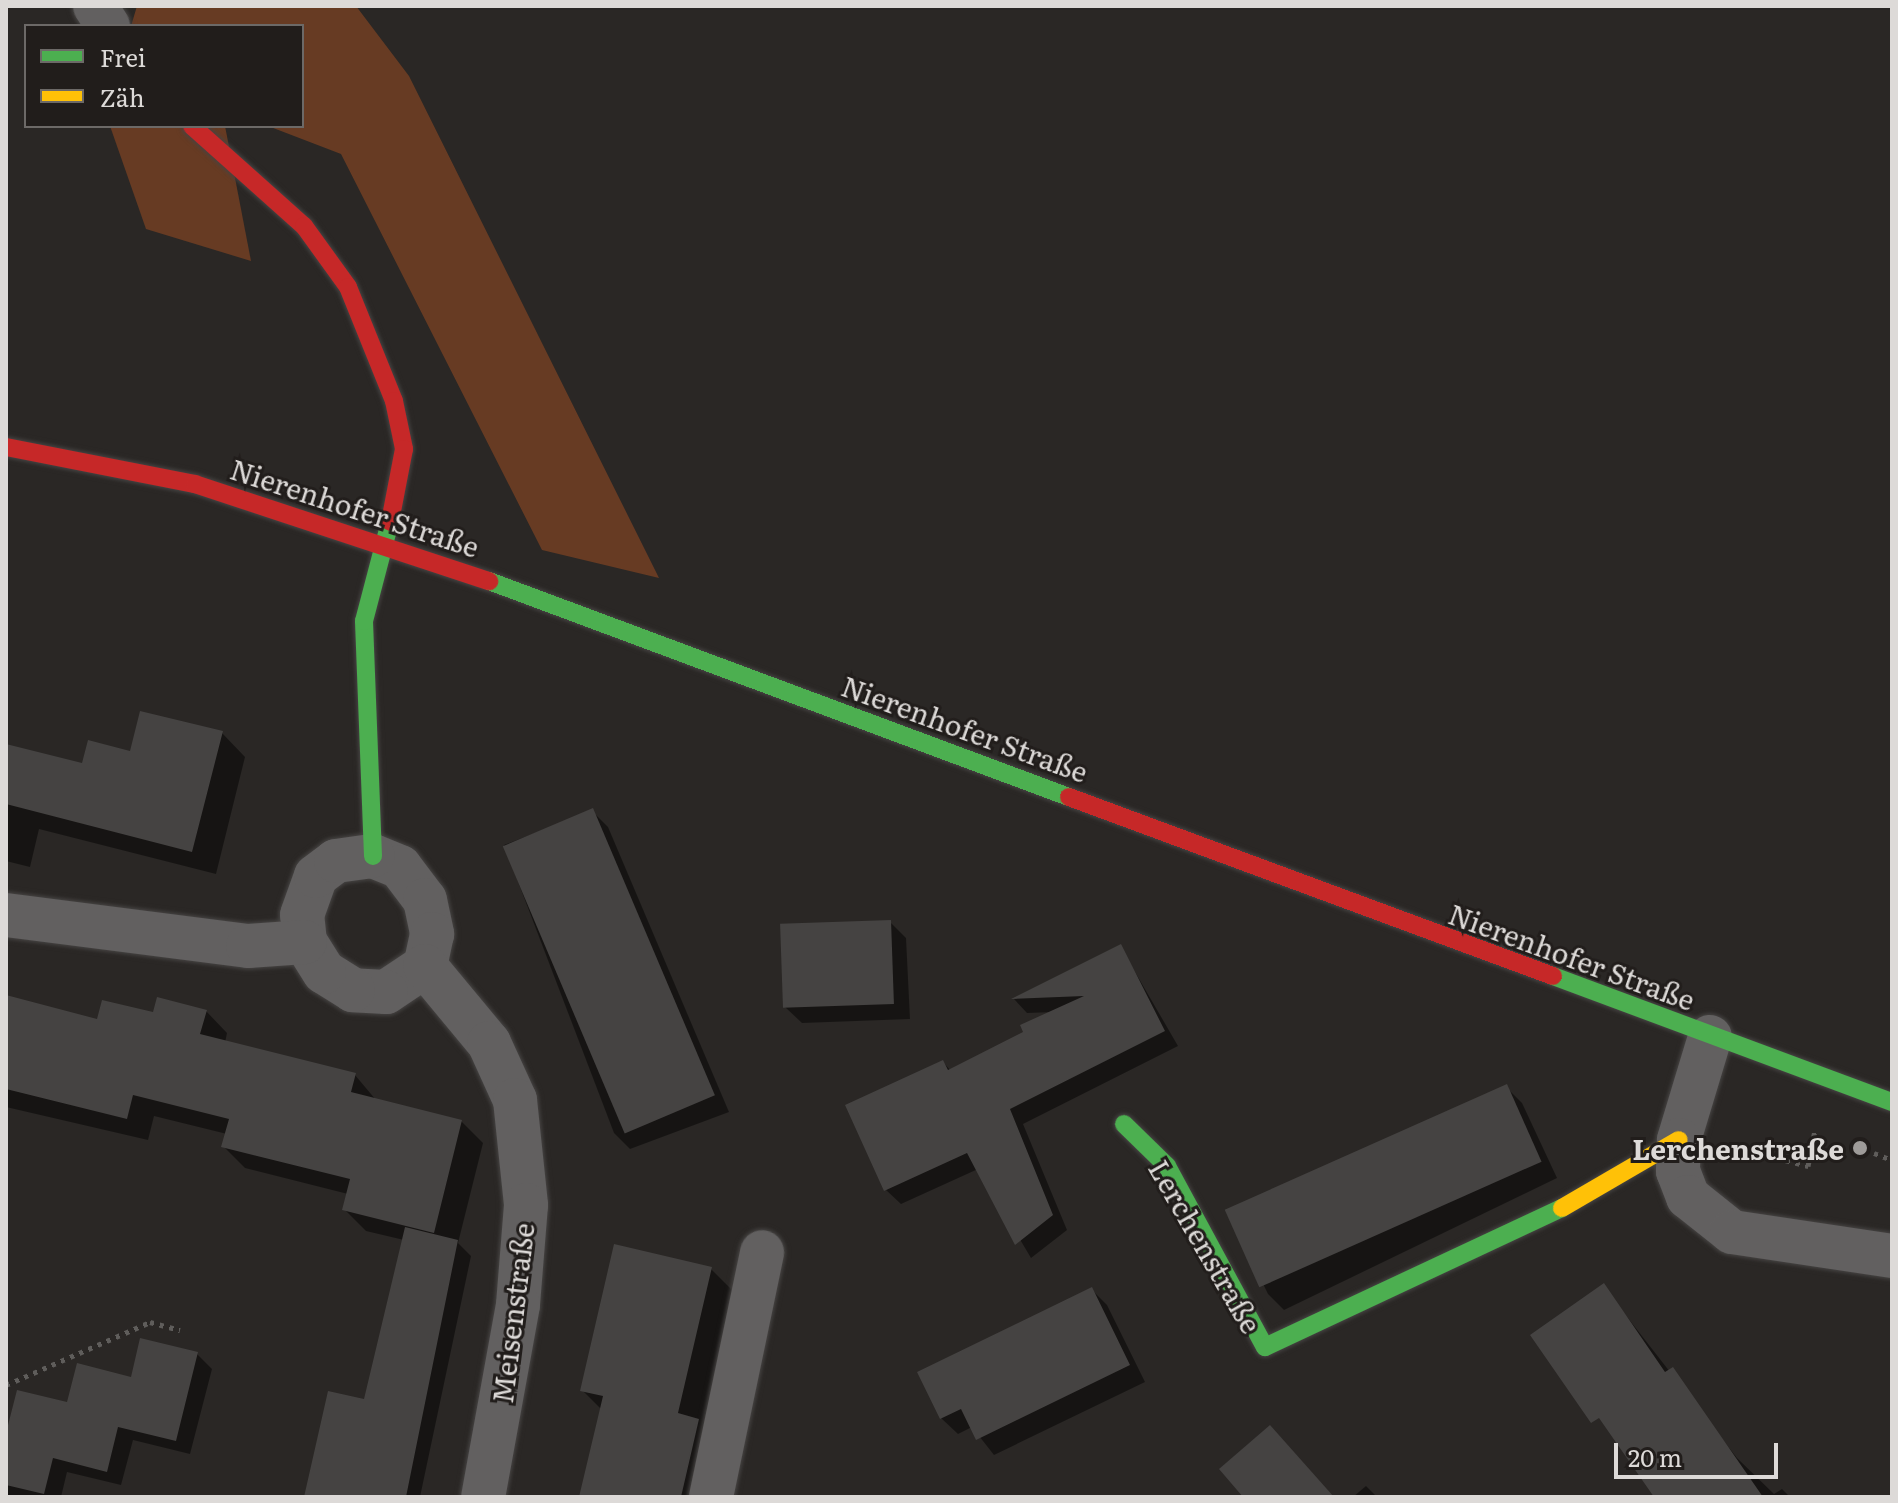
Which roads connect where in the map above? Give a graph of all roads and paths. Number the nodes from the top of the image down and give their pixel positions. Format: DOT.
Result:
graph roads {
  1 [pos="95,6"];
  2 [pos="107,24"];
  3 [pos="194,128"];
  4 [pos="6,447"];
  5 [pos="386,543"];
  6 [pos="373,856"];
  7 [pos="6,915"];
  8 [pos="305,942"];
  9 [pos="425,966"];
  10 [pos="1710,1037"];
  11 [pos="1892,1102"];
  12 [pos="1124,1124"];
  13 [pos="1815,1131"];
  14 [pos="1680,1136"];
  15 [pos="762,1252"];
  16 [pos="1892,1256"];
  17 [pos="180,1330"];
  18 [pos="6,1385"];
  19 [pos="483,1497"];
  20 [pos="711,1497"];
  1 -- 2 [label="street"];
  3 -- 5 [label="street"];
  4 -- 5 [label="street, Nierenhofer Straße"];
  5 -- 6 [label="street"];
  5 -- 10 [label="street, Nierenhofer Straße"];
  6 -- 8 [label="street"];
  6 -- 9 [label="street"];
  7 -- 8 [label="street"];
  8 -- 9 [label="street"];
  9 -- 19 [label="street, Meisenstraße"];
  10 -- 11 [label="street, Nierenhofer Straße"];
  10 -- 14 [label="street"];
  12 -- 14 [label="street, Lerchenstraße"];
  13 -- 14 [label="path"];
  14 -- 16 [label="street"];
  15 -- 20 [label="street"];
  17 -- 18 [label="path"];
}
